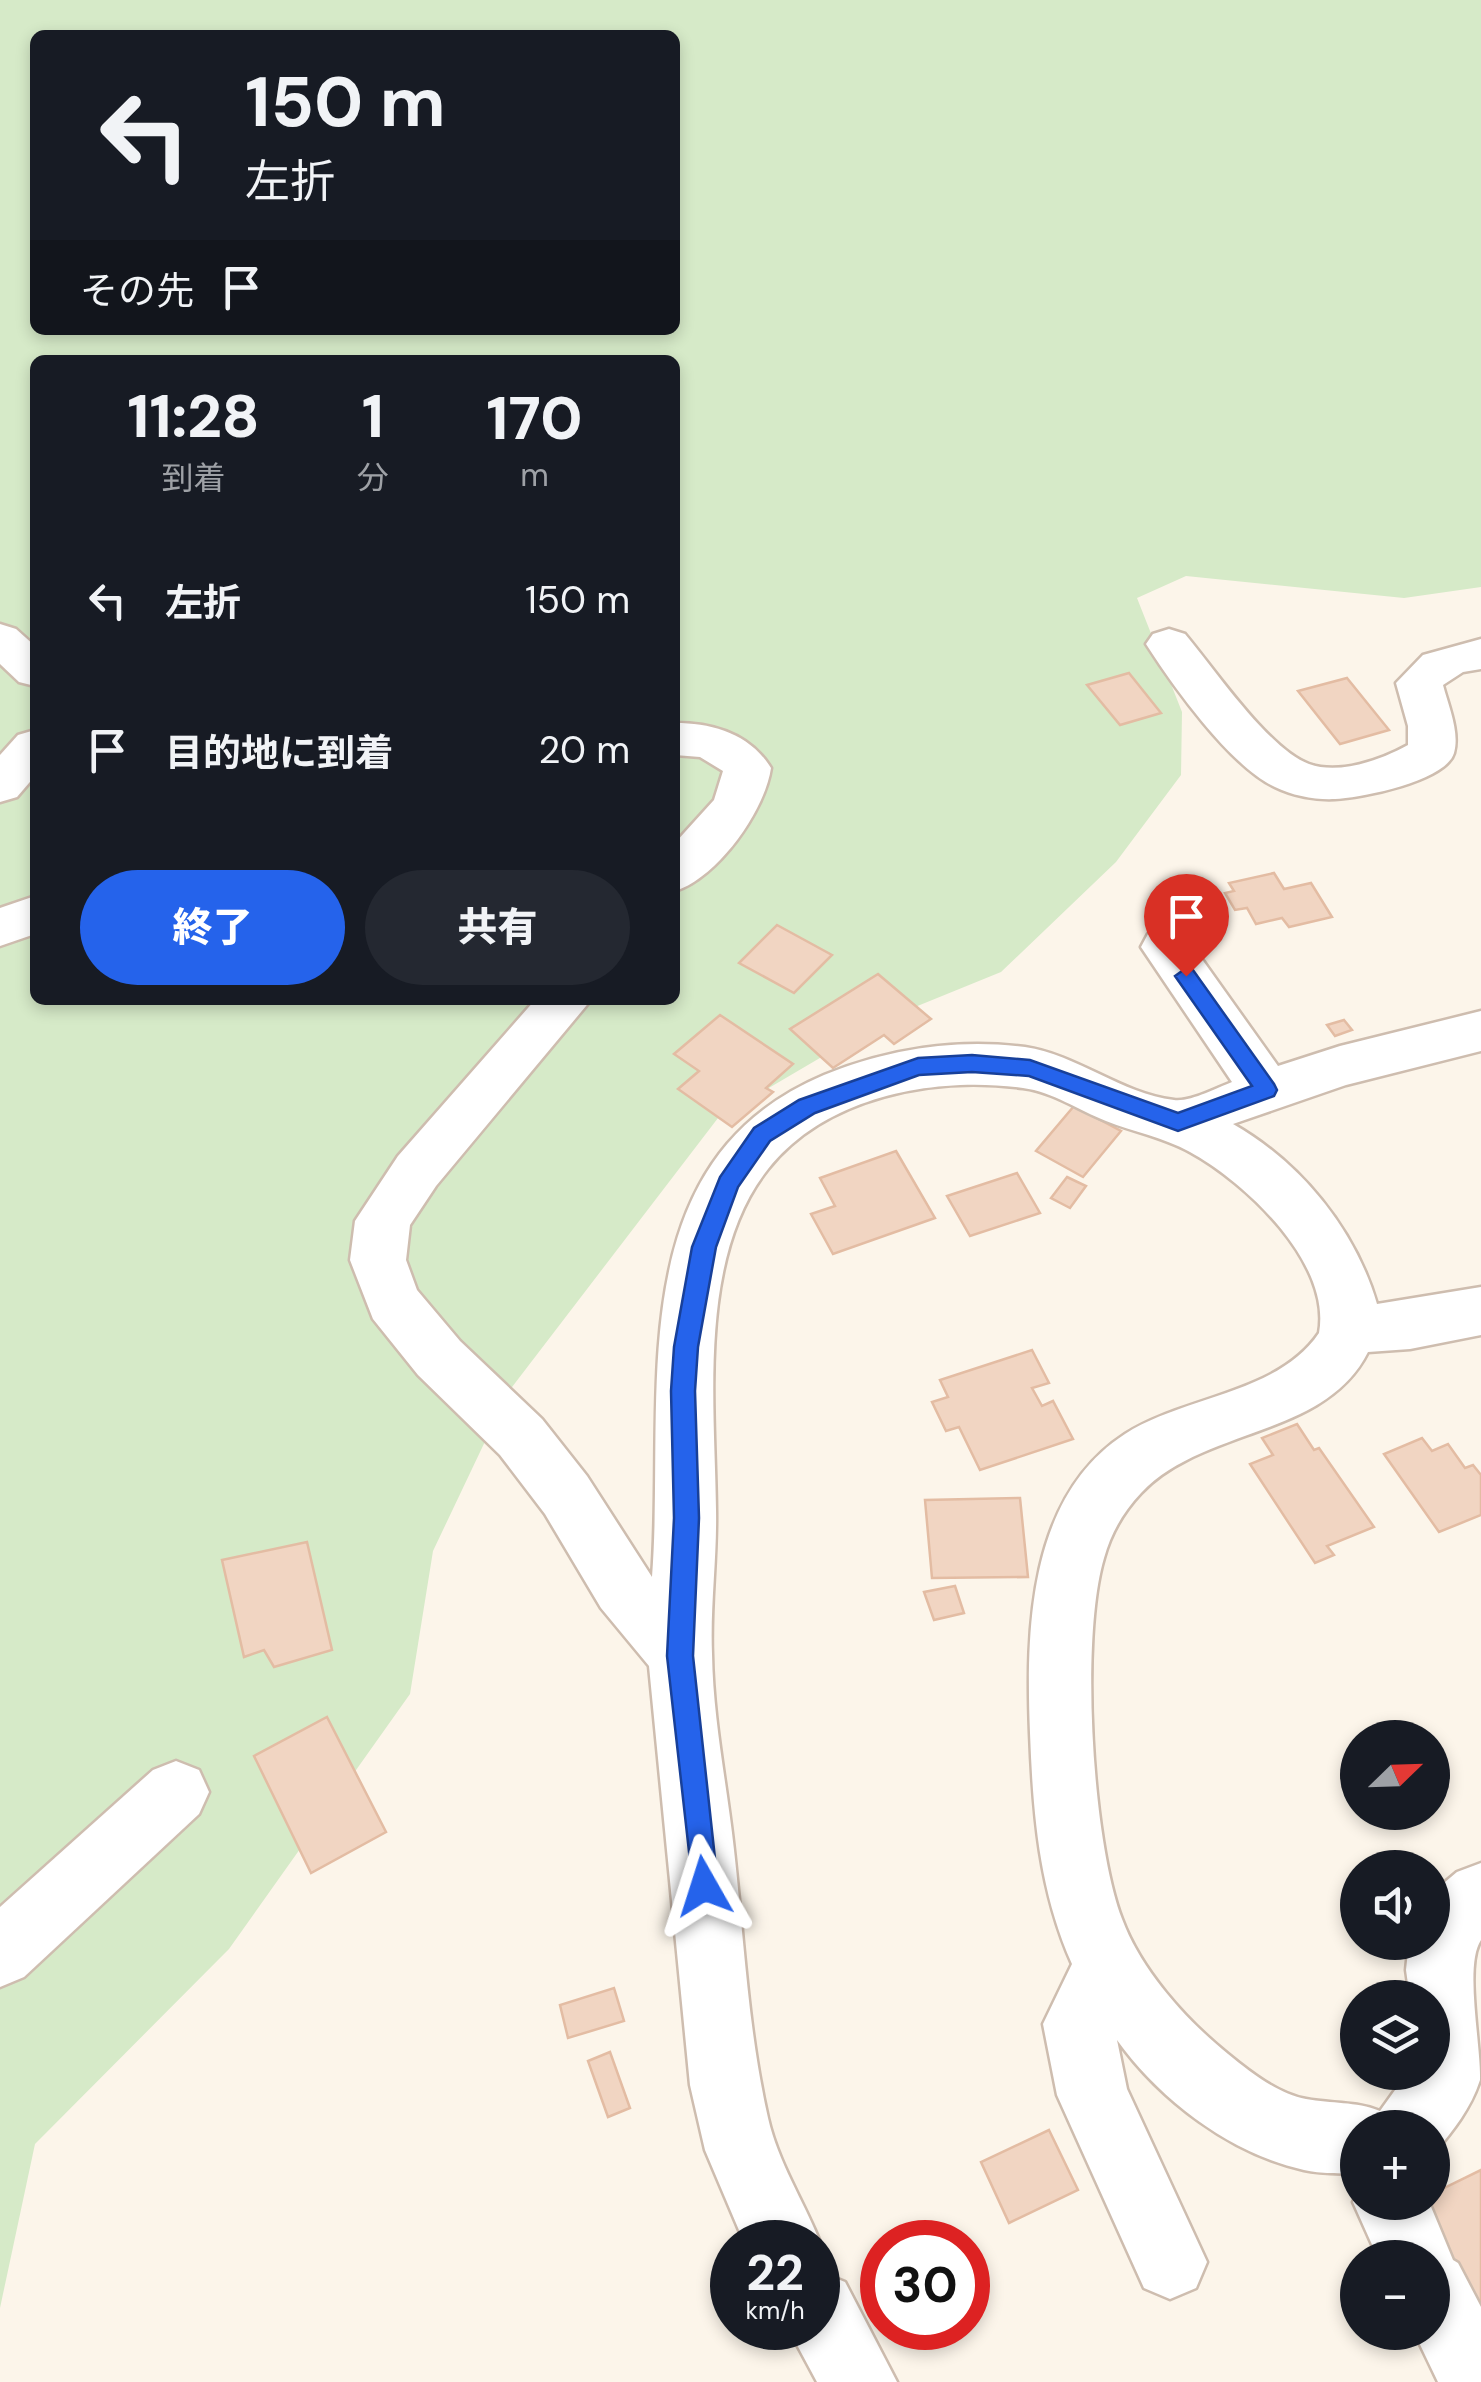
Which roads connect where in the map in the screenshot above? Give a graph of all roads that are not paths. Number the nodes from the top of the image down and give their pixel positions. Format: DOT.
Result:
graph roads {
  1 [pos="0,639"];
  2 [pos="1170,644"];
  3 [pos="1481,654"];
  4 [pos="30,666"];
  5 [pos="680,739"];
  6 [pos="30,752"];
  7 [pos="0,785"];
  8 [pos="680,868"];
  9 [pos="30,916"];
  10 [pos="0,928"];
  11 [pos="1166,948"];
  12 [pos="560,1005"];
  13 [pos="1481,1031"];
  14 [pos="1266,1090"];
  15 [pos="1178,1122"];
  16 [pos="1481,1311"];
  17 [pos="1348,1330"];
  18 [pos="680,1656"];
  19 [pos="176,1792"];
  20 [pos="1481,1896"];
  21 [pos="0,1954"];
  22 [pos="1109,1964"];
  23 [pos="1424,2110"];
  24 [pos="1340,2137"];
  25 [pos="771,2220"];
  26 [pos="1170,2262"];
  27 [pos="1450,2326"];
  28 [pos="840,2348"];
  29 [pos="859,2382"];
  30 [pos="1478,2382"];
  1 -- 4 [label="street"];
  2 -- 3 [label="street"];
  5 -- 8 [label="street"];
  6 -- 7 [label="street"];
  9 -- 10 [label="street"];
  11 -- 14 [label="street"];
  12 -- 18 [label="street"];
  13 -- 14 [label="street"];
  14 -- 15 [label="street"];
  15 -- 17 [label="street"];
  15 -- 18 [label="street"];
  16 -- 17 [label="street"];
  17 -- 22 [label="street"];
  18 -- 25 [label="street"];
  19 -- 21 [label="street"];
  20 -- 23 [label="street"];
  22 -- 24 [label="street"];
  22 -- 26 [label="street"];
  27 -- 30 [label="street"];
  28 -- 29 [label="street"];
}
